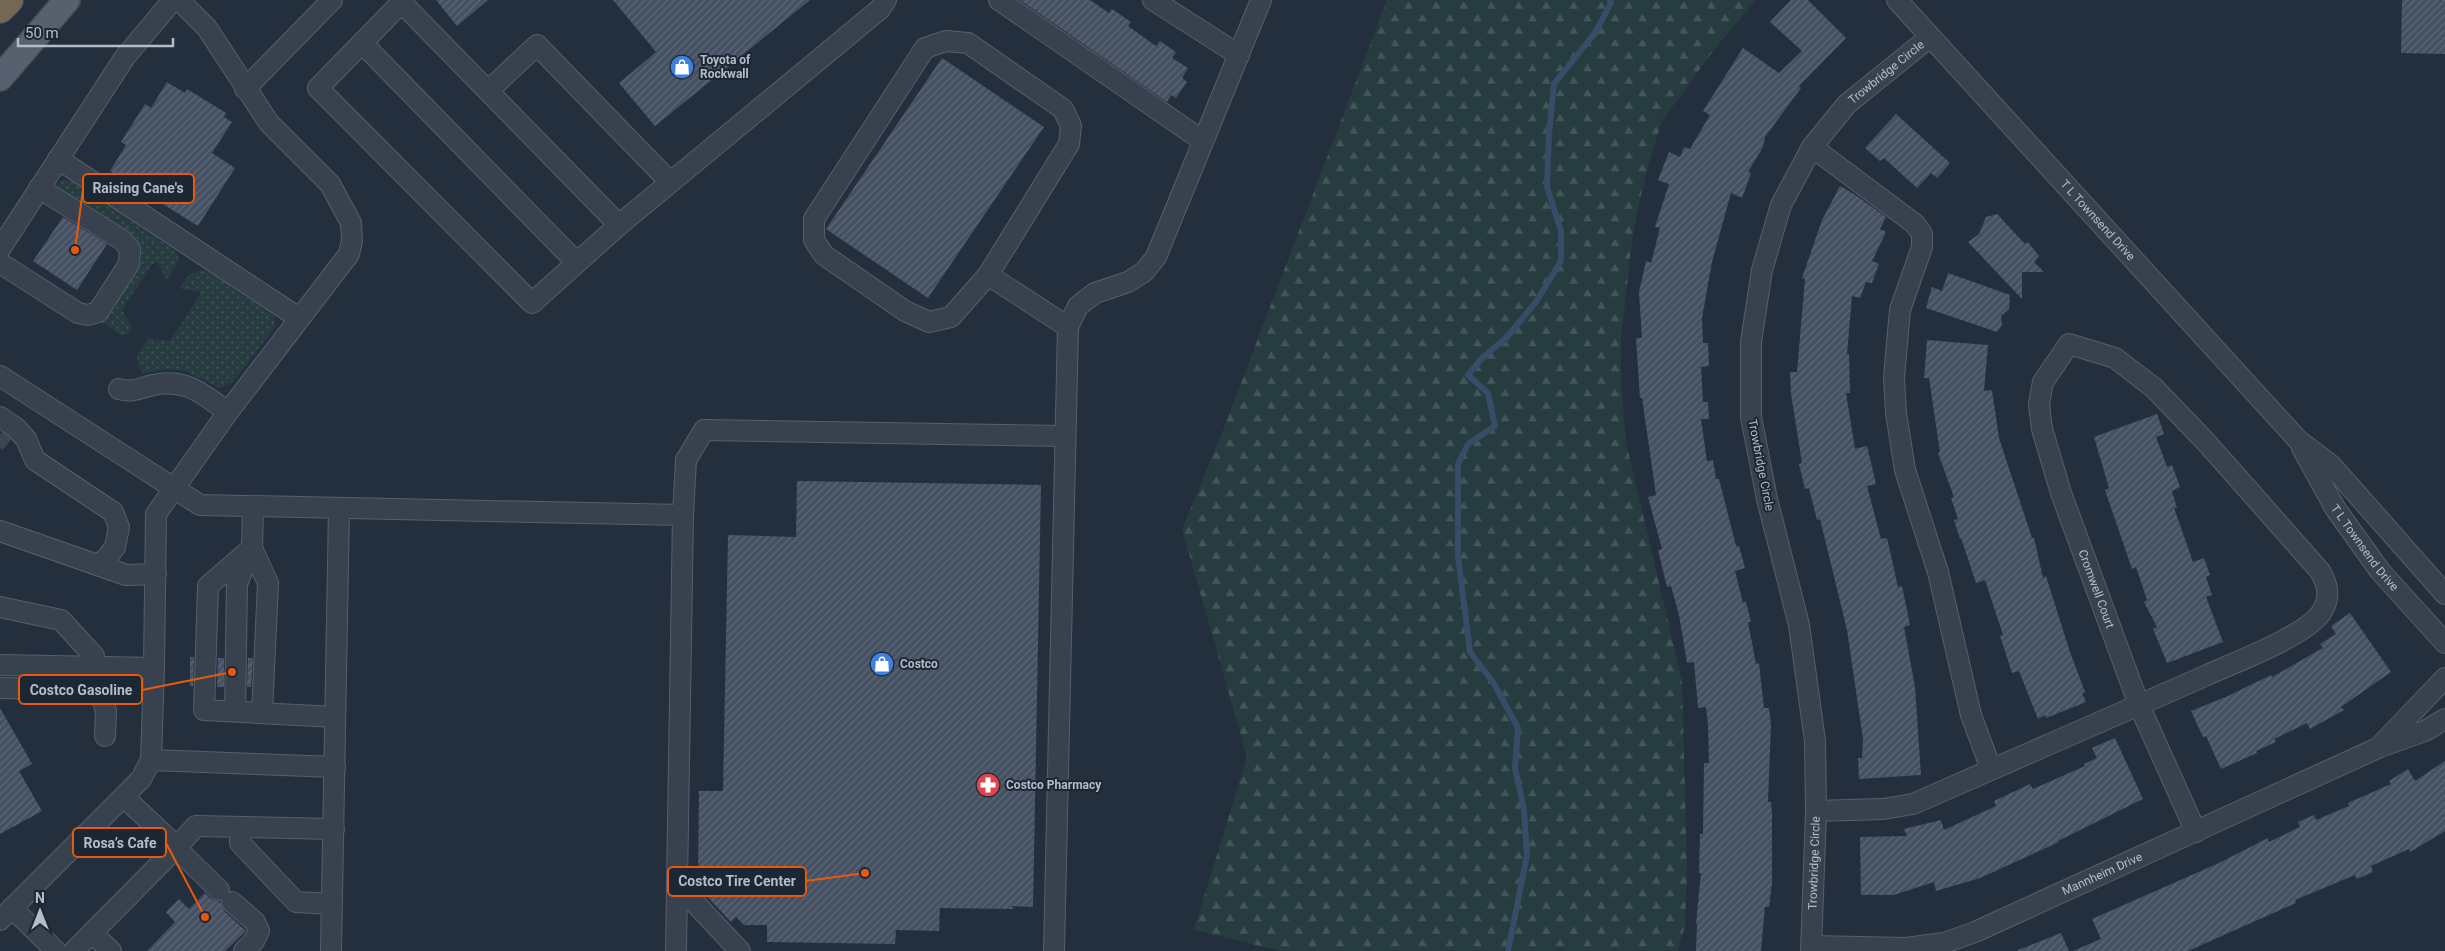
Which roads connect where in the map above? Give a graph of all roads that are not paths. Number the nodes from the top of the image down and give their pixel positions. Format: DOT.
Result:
graph roads {
  1 [pos="9,0"];
  2 [pos="67,0"];
  3 [pos="173,0"];
  4 [pos="178,0"];
  5 [pos="332,0"];
  6 [pos="886,0"];
  7 [pos="999,0"];
  8 [pos="1153,0"];
  9 [pos="1261,0"];
  10 [pos="1897,0"];
  11 [pos="400,1"];
  12 [pos="0,9"];
  13 [pos="1930,37"];
  14 [pos="362,43"];
  15 [pos="1239,55"];
  16 [pos="0,78"];
  17 [pos="245,89"];
  18 [pos="488,91"];
  19 [pos="1203,142"];
  20 [pos="1812,147"];
  21 [pos="58,159"];
  22 [pos="670,182"];
  23 [pos="39,188"];
  24 [pos="619,225"];
  25 [pos="0,250"];
  26 [pos="576,262"];
  27 [pos="0,263"];
  28 [pos="988,275"];
  29 [pos="300,318"];
  30 [pos="1068,327"];
  31 [pos="0,376"];
  32 [pos="119,389"];
  33 [pos="228,412"];
  34 [pos="0,417"];
  35 [pos="1064,436"];
  36 [pos="2298,440"];
  37 [pos="10,442"];
  38 [pos="35,460"];
  39 [pos="172,488"];
  40 [pos="253,506"];
  41 [pos="339,509"];
  42 [pos="684,515"];
  43 [pos="0,531"];
  44 [pos="252,548"];
  45 [pos="97,566"];
  46 [pos="156,574"];
  47 [pos="2445,594"];
  48 [pos="0,607"];
  49 [pos="2445,643"];
  50 [pos="0,665"];
  51 [pos="93,667"];
  52 [pos="154,668"];
  53 [pos="2445,678"];
  54 [pos="0,688"];
  55 [pos="2427,696"];
  56 [pos="2139,705"];
  57 [pos="235,712"];
  58 [pos="262,713"];
  59 [pos="335,717"];
  60 [pos="2445,718"];
  61 [pos="106,736"];
  62 [pos="2380,747"];
  63 [pos="151,760"];
  64 [pos="335,767"];
  65 [pos="1991,769"];
  66 [pos="124,796"];
  67 [pos="1816,811"];
  68 [pos="240,829"];
  69 [pos="334,829"];
  70 [pos="2196,832"];
  71 [pos="176,847"];
  72 [pos="677,884"];
  73 [pos="332,904"];
  74 [pos="6,914"];
  75 [pos="92,933"];
  76 [pos="1812,948"];
  77 [pos="56,951"];
  78 [pos="74,951"];
  79 [pos="111,951"];
  80 [pos="244,951"];
  81 [pos="331,951"];
  82 [pos="676,951"];
  83 [pos="740,951"];
  84 [pos="1054,951"];
  1 -- 12 [label="highway"];
  2 -- 16 [label="main road"];
  3 -- 21 [label="street"];
  4 -- 17 [label="street"];
  5 -- 17 [label="street"];
  6 -- 22 [label="street"];
  7 -- 19 [label="street"];
  8 -- 15 [label="street"];
  9 -- 15 [label="street"];
  10 -- 13 [label="street, T L Townsend Drive"];
  11 -- 14 [label="street"];
  11 -- 18 [label="street"];
  13 -- 20 [label="street, Trowbridge Circle"];
  13 -- 36 [label="street, T L Townsend Drive"];
  14 -- 26 [label="street"];
  14 -- 26 [label="street"];
  15 -- 19 [label="street"];
  17 -- 29 [label="street"];
  18 -- 22 [label="street"];
  18 -- 24 [label="street"];
  19 -- 30 [label="street"];
  20 -- 65 [label="street"];
  20 -- 67 [label="street, Trowbridge Circle"];
  21 -- 23 [label="street"];
  21 -- 29 [label="street"];
  22 -- 24 [label="street"];
  23 -- 25 [label="street"];
  23 -- 27 [label="street"];
  24 -- 26 [label="street"];
  28 -- 28 [label="street"];
  28 -- 30 [label="street"];
  29 -- 33 [label="street"];
  30 -- 35 [label="street"];
  31 -- 39 [label="street"];
  32 -- 33 [label="street"];
  33 -- 39 [label="street"];
  34 -- 38 [label="street"];
  35 -- 42 [label="street"];
  35 -- 84 [label="street"];
  36 -- 47 [label="street, T L Townsend Drive"];
  36 -- 49 [label="street, T L Townsend Drive"];
  37 -- 38 [label="street"];
  38 -- 45 [label="street"];
  39 -- 40 [label="street"];
  39 -- 46 [label="street"];
  40 -- 41 [label="street"];
  40 -- 44 [label="street"];
  41 -- 42 [label="street"];
  41 -- 59 [label="street"];
  42 -- 72 [label="street"];
  43 -- 45 [label="street"];
  44 -- 57 [label="street"];
  44 -- 57 [label="street"];
  44 -- 58 [label="street"];
  45 -- 46 [label="street"];
  46 -- 52 [label="street"];
  48 -- 51 [label="street"];
  50 -- 51 [label="street"];
  51 -- 52 [label="street"];
  52 -- 63 [label="street"];
  53 -- 55 [label="street, Mannheim Drive"];
  54 -- 61 [label="street"];
  55 -- 60 [label="street"];
  55 -- 62 [label="street, Mannheim Drive"];
  56 -- 56 [label="street, Cromwell Court"];
  56 -- 65 [label="street"];
  56 -- 70 [label="street, Cromwell Court"];
  57 -- 58 [label="street"];
  58 -- 59 [label="street"];
  59 -- 64 [label="street"];
  60 -- 62 [label="street, Mannheim Drive"];
  62 -- 70 [label="street, Mannheim Drive"];
  63 -- 64 [label="street"];
  63 -- 66 [label="street"];
  64 -- 69 [label="street"];
  65 -- 67 [label="street"];
  66 -- 71 [label="street"];
  66 -- 74 [label="street"];
  67 -- 76 [label="street, Trowbridge Circle"];
  68 -- 69 [label="street"];
  68 -- 71 [label="street"];
  68 -- 73 [label="street"];
  69 -- 73 [label="street"];
  70 -- 76 [label="street, Mannheim Drive"];
  71 -- 75 [label="street"];
  71 -- 80 [label="street"];
  72 -- 82 [label="street"];
  72 -- 83 [label="street"];
  73 -- 81 [label="street"];
  74 -- 77 [label="street"];
  75 -- 78 [label="street"];
  75 -- 79 [label="street"];
}
